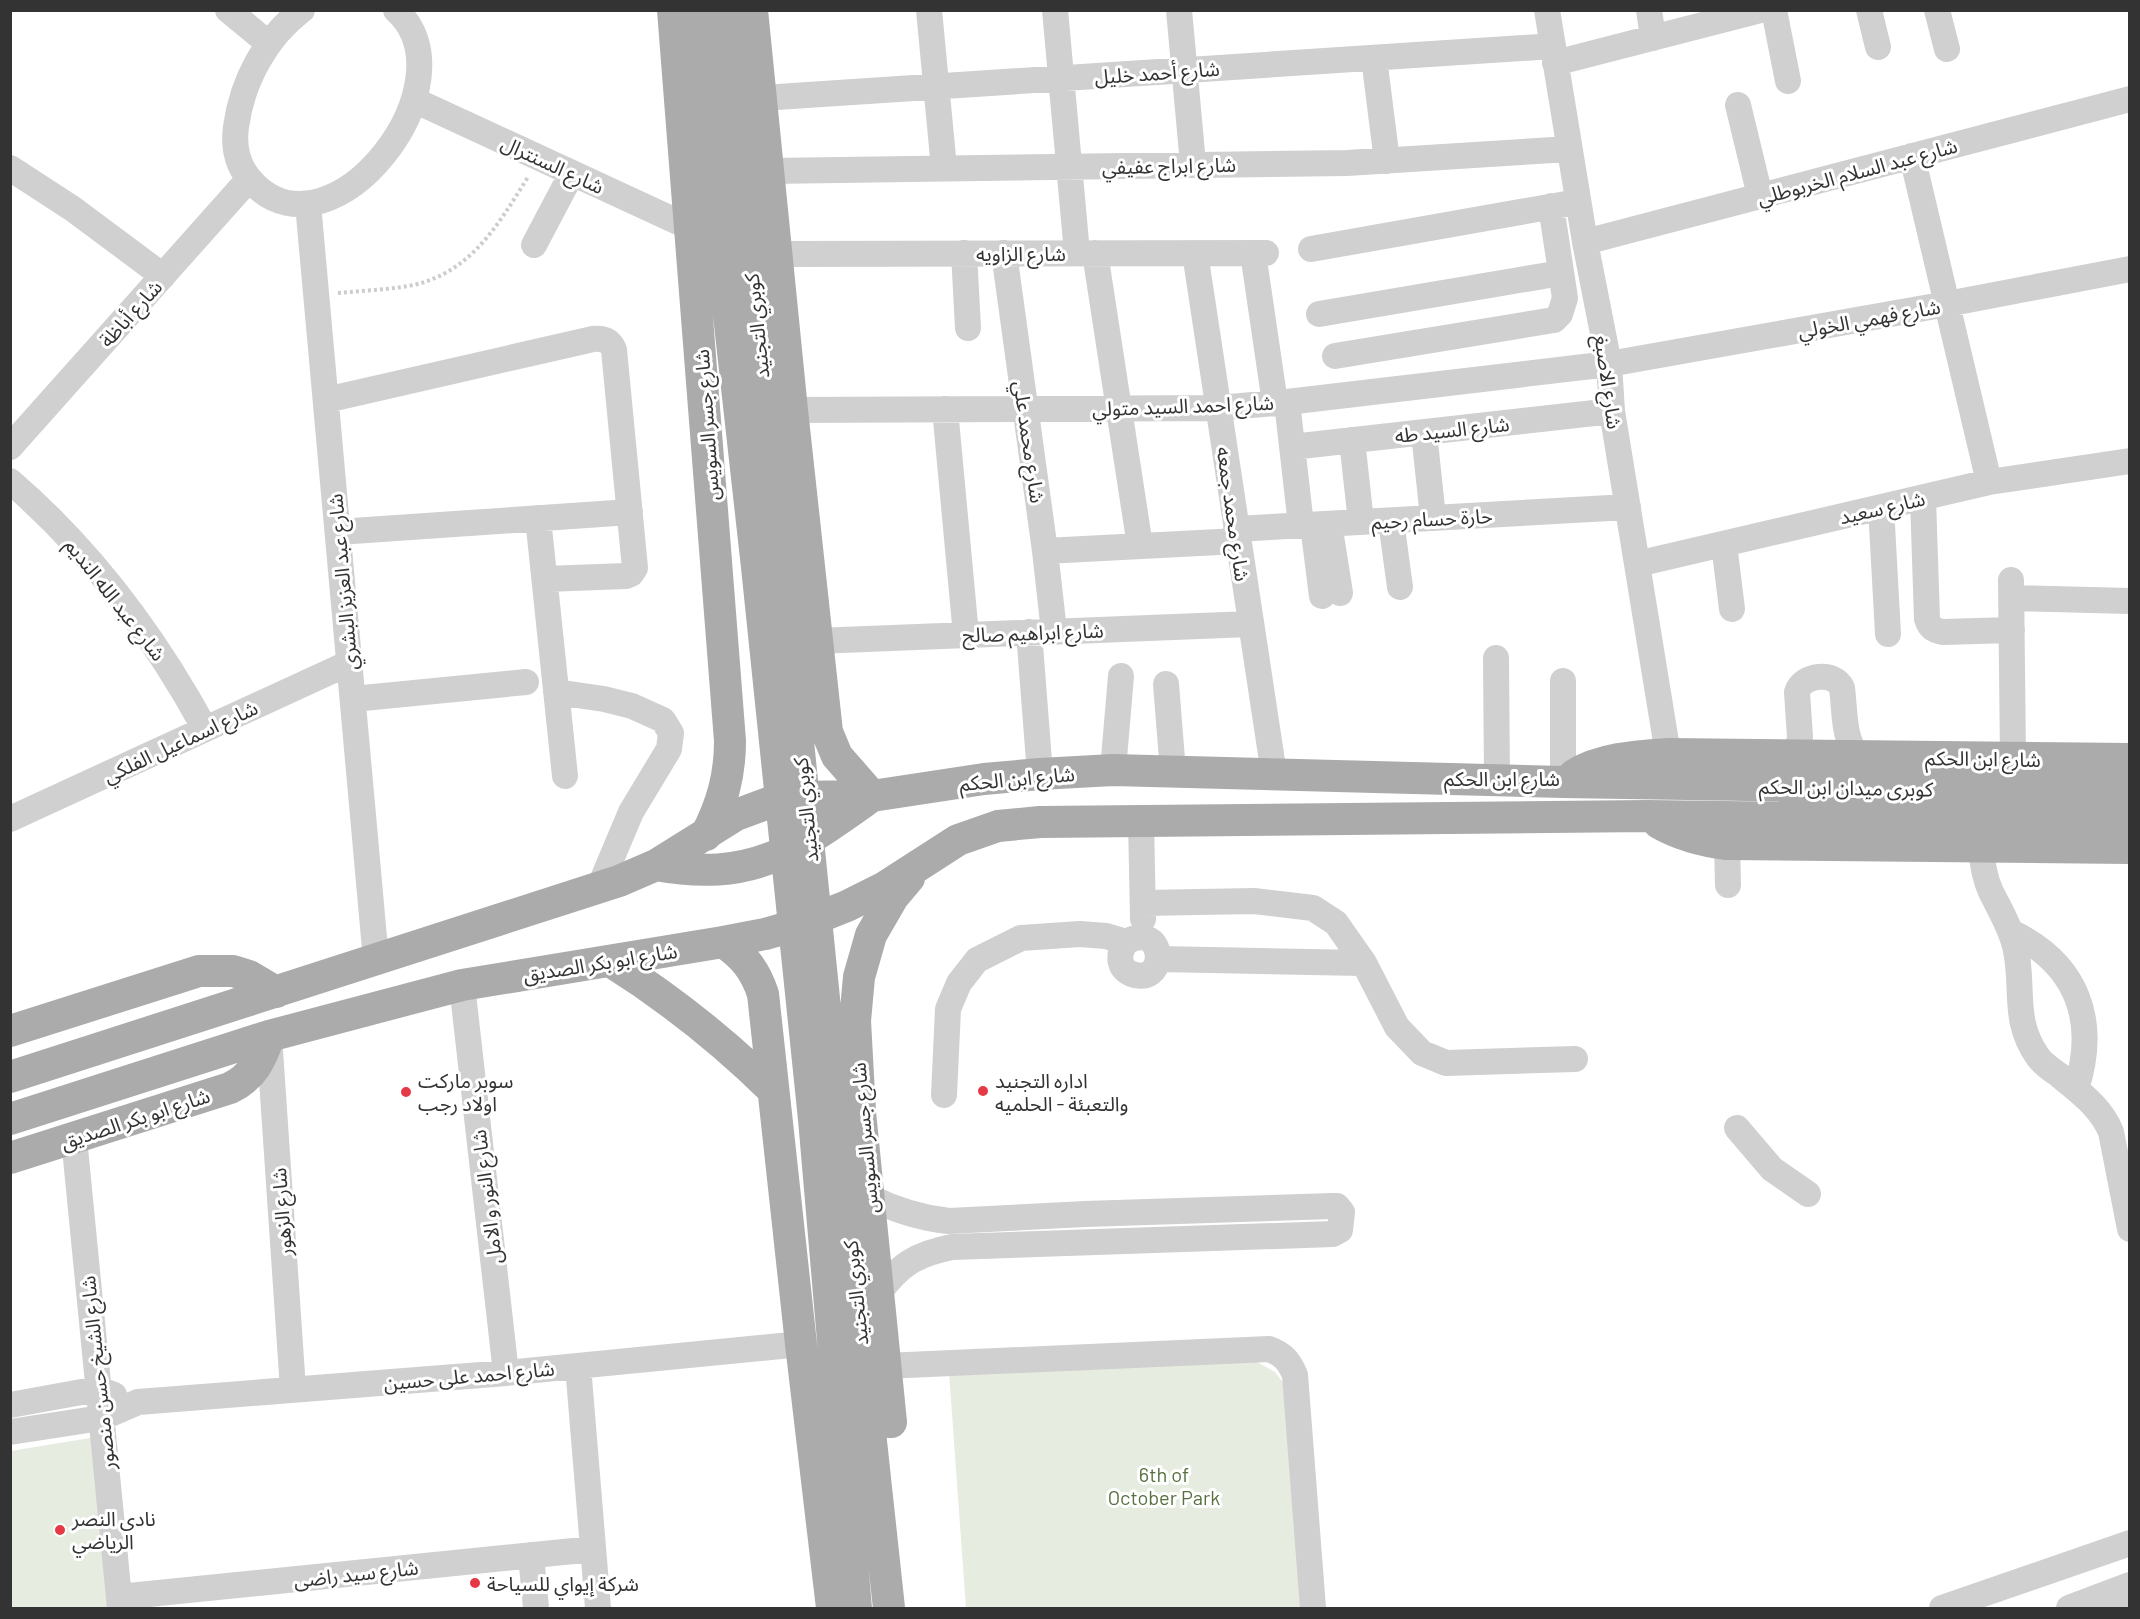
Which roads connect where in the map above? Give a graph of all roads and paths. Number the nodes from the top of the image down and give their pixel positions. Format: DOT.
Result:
graph roads {
  1 [pos="228,10"];
  2 [pos="302,10"];
  3 [pos="673,10"];
  4 [pos="695,10"];
  5 [pos="724,10"];
  6 [pos="752,10"];
  7 [pos="929,10"];
  8 [pos="1054,10"];
  9 [pos="1179,10"];
  10 [pos="1547,10"];
  11 [pos="1649,10"];
  12 [pos="1761,10"];
  13 [pos="1774,10"];
  14 [pos="1869,10"];
  15 [pos="1937,10"];
  16 [pos="402,12"];
  17 [pos="1710,17"];
  18 [pos="1653,38"];
  19 [pos="269,44"];
  20 [pos="1878,47"];
  21 [pos="1947,49"];
  22 [pos="1554,55"];
  23 [pos="1374,58"];
  24 [pos="1184,70"];
  25 [pos="1061,79"];
  26 [pos="1788,81"];
  27 [pos="937,87"];
  28 [pos="761,98"];
  29 [pos="2130,99"];
  30 [pos="414,100"];
  31 [pos="1738,105"];
  32 [pos="1569,149"];
  33 [pos="1912,156"];
  34 [pos="539,158"];
  35 [pos="1387,161"];
  36 [pos="1193,164"];
  37 [pos="1069,166"];
  38 [pos="10,168"];
  39 [pos="944,168"];
  40 [pos="768,171"];
  41 [pos="572,173"];
  42 [pos="249,179"];
  43 [pos="1760,196"];
  44 [pos="1578,201"];
  45 [pos="308,204"];
  46 [pos="1551,206"];
  47 [pos="691,228"];
  48 [pos="1585,242"];
  49 [pos="534,245"];
  50 [pos="1311,249"];
  51 [pos="964,253"];
  52 [pos="1004,253"];
  53 [pos="1086,253"];
  54 [pos="1195,253"];
  55 [pos="776,254"];
  56 [pos="2130,268"];
  57 [pos="1561,273"];
  58 [pos="163,276"];
  59 [pos="316,295"];
  60 [pos="1947,304"];
  61 [pos="1318,315"];
  62 [pos="968,328"];
  63 [pos="1335,356"];
  64 [pos="1609,364"];
  65 [pos="326,400"];
  66 [pos="1281,403"];
  67 [pos="1119,408"];
  68 [pos="1218,408"];
  69 [pos="945,409"];
  70 [pos="1026,409"];
  71 [pos="792,410"];
  72 [pos="1612,411"];
  73 [pos="1424,433"];
  74 [pos="1352,440"];
  75 [pos="10,447"];
  76 [pos="1292,447"];
  77 [pos="2130,461"];
  78 [pos="10,481"];
  79 [pos="1989,482"];
  80 [pos="1923,498"];
  81 [pos="1628,507"];
  82 [pos="1881,507"];
  83 [pos="630,512"];
  84 [pos="1433,517"];
  85 [pos="538,518"];
  86 [pos="1391,520"];
  87 [pos="1361,522"];
  88 [pos="1315,525"];
  89 [pos="338,532"];
  90 [pos="1237,535"];
  91 [pos="1724,544"];
  92 [pos="1140,546"];
  93 [pos="1046,551"];
  94 [pos="1637,564"];
  95 [pos="545,579"];
  96 [pos="1400,587"];
  97 [pos="811,592"];
  98 [pos="1331,594"];
  99 [pos="2130,601"];
  100 [pos="720,608"];
  101 [pos="1732,609"];
  102 [pos="1250,624"];
  103 [pos="2012,630"];
  104 [pos="1054,631"];
  105 [pos="1029,632"];
  106 [pos="1888,634"];
  107 [pos="966,635"];
  108 [pos="816,641"];
  109 [pos="1496,658"];
  110 [pos="349,663"];
  111 [pos="1121,676"];
  112 [pos="1563,681"];
  113 [pos="526,682"];
  114 [pos="1166,684"];
  115 [pos="556,692"];
  116 [pos="353,699"];
  117 [pos="206,729"];
  118 [pos="1668,754"];
  119 [pos="1790,755"];
  120 [pos="1858,756"];
  121 [pos="2013,758"];
  122 [pos="2130,759"];
  123 [pos="1113,770"];
  124 [pos="1173,772"];
  125 [pos="1040,774"];
  126 [pos="1274,774"];
  127 [pos="565,776"];
  128 [pos="1497,780"];
  129 [pos="1563,782"];
  130 [pos="2130,791"];
  131 [pos="872,796"];
  132 [pos="10,819"];
  133 [pos="1142,821"];
  134 [pos="2130,822"];
  135 [pos="1731,830"];
  136 [pos="706,835"];
  137 [pos="1981,847"];
  138 [pos="2130,848"];
  139 [pos="921,864"];
  140 [pos="656,865"];
  141 [pos="1728,885"];
  142 [pos="599,888"];
  143 [pos="1143,903"];
  144 [pos="2012,932"];
  145 [pos="1135,940"];
  146 [pos="723,942"];
  147 [pos="1158,958"];
  148 [pos="376,960"];
  149 [pos="610,961"];
  150 [pos="1365,963"];
  151 [pos="462,985"];
  152 [pos="276,992"];
  153 [pos="10,1031"];
  154 [pos="269,1036"];
  155 [pos="1575,1059"];
  156 [pos="10,1077"];
  157 [pos="2076,1089"];
  158 [pos="774,1090"];
  159 [pos="944,1095"];
  160 [pos="860,1112"];
  161 [pos="10,1119"];
  162 [pos="777,1122"];
  163 [pos="1737,1128"];
  164 [pos="74,1138"];
  165 [pos="10,1158"];
  166 [pos="1808,1194"];
  167 [pos="869,1197"];
  168 [pos="1232,1209"];
  169 [pos="1085,1214"];
  170 [pos="2130,1230"];
  171 [pos="1234,1236"];
  172 [pos="1086,1241"];
  173 [pos="879,1293"];
  174 [pos="801,1344"];
  175 [pos="578,1366"];
  176 [pos="885,1366"];
  177 [pos="506,1373"];
  178 [pos="98,1389"];
  179 [pos="293,1389"];
  180 [pos="138,1402"];
  181 [pos="10,1405"];
  182 [pos="101,1418"];
  183 [pos="10,1432"];
  184 [pos="2130,1543"];
  185 [pos="593,1549"];
  186 [pos="531,1555"];
  187 [pos="2130,1586"];
  188 [pos="120,1603"];
  189 [pos="2130,1605"];
  190 [pos="536,1608"];
  191 [pos="598,1608"];
  192 [pos="832,1608"];
  193 [pos="856,1608"];
  194 [pos="889,1608"];
  195 [pos="909,1608"];
  196 [pos="1313,1608"];
  197 [pos="1942,1608"];
  198 [pos="2068,1608"];
  199 [pos="2119,1608"];
  1 -- 19 [label="street"];
  2 -- 19 [label="street"];
  3 -- 47 [label="main road, شارع جسر السويس"];
  4 -- 193 [label="main road, كوبري التجنيد"];
  5 -- 194 [label="main road, كوبري التجنيد"];
  6 -- 28 [label="main road"];
  7 -- 27 [label="street"];
  8 -- 25 [label="street"];
  9 -- 24 [label="street"];
  10 -- 22 [label="street, شارع الاصبغ"];
  11 -- 18 [label="street"];
  12 -- 17 [label="street, شارع أحمد خليل"];
  13 -- 26 [label="street"];
  14 -- 20 [label="street"];
  15 -- 21 [label="street"];
  16 -- 30 [label="street"];
  17 -- 18 [label="street, شارع أحمد خليل"];
  18 -- 22 [label="street, شارع أحمد خليل"];
  19 -- 42 [label="street"];
  22 -- 23 [label="street, شارع أحمد خليل"];
  22 -- 32 [label="street, شارع الاصبغ"];
  23 -- 24 [label="street, شارع أحمد خليل"];
  23 -- 35 [label="street"];
  24 -- 25 [label="street, شارع أحمد خليل"];
  24 -- 36 [label="street"];
  25 -- 27 [label="street, شارع أحمد خليل"];
  25 -- 37 [label="street"];
  27 -- 28 [label="street, شارع أحمد خليل"];
  27 -- 39 [label="street"];
  28 -- 40 [label="main road"];
  29 -- 33 [label="street, شارع عبد السلام الخربوطلي"];
  30 -- 34 [label="street, شارع السنترال"];
  30 -- 45 [label="street"];
  31 -- 43 [label="street"];
  32 -- 35 [label="street, شارع ابراج عفيفي"];
  32 -- 44 [label="street, شارع الاصبغ"];
  33 -- 43 [label="street, شارع عبد السلام الخربوطلي"];
  33 -- 60 [label="street"];
  34 -- 41 [label="street, شارع السنترال"];
  34 -- 59 [label="path"];
  35 -- 36 [label="street, شارع ابراج عفيفي"];
  36 -- 37 [label="street, شارع ابراج عفيفي"];
  37 -- 39 [label="street, شارع ابراج عفيفي"];
  37 -- 53 [label="street"];
  38 -- 58 [label="street"];
  39 -- 40 [label="street, شارع ابراج عفيفي"];
  40 -- 55 [label="main road"];
  41 -- 47 [label="street, شارع السنترال"];
  41 -- 49 [label="street"];
  42 -- 45 [label="street"];
  42 -- 58 [label="street, شارع أباظة"];
  43 -- 48 [label="street, شارع عبد السلام الخربوطلي"];
  44 -- 46 [label="street"];
  44 -- 48 [label="street, شارع الاصبغ"];
  45 -- 59 [label="street, شارع عبد العزيز البشري"];
  46 -- 50 [label="street"];
  46 -- 57 [label="street"];
  47 -- 100 [label="main road, شارع جسر السويس"];
  48 -- 64 [label="street, شارع الاصبغ"];
  51 -- 52 [label="street, شارع الزاويه"];
  51 -- 55 [label="street, شارع الزاويه"];
  51 -- 62 [label="street"];
  52 -- 53 [label="street, شارع الزاويه"];
  52 -- 70 [label="street, شارع محمد علي"];
  53 -- 54 [label="street, شارع الزاويه"];
  53 -- 67 [label="street"];
  54 -- 66 [label="street, شارع الزاويه"];
  54 -- 68 [label="street, شارع محمد جمعه"];
  55 -- 71 [label="main road"];
  56 -- 60 [label="street, شارع فهمي الخولي"];
  57 -- 61 [label="street"];
  57 -- 63 [label="street"];
  58 -- 75 [label="street, شارع أباظة"];
  59 -- 65 [label="street, شارع عبد العزيز البشري"];
  60 -- 64 [label="street, شارع فهمي الخولي"];
  60 -- 79 [label="street"];
  64 -- 66 [label="street, شارع احمد السيد متولي"];
  64 -- 72 [label="street, شارع الاصبغ"];
  65 -- 83 [label="street"];
  65 -- 89 [label="street, شارع عبد العزيز البشري"];
  66 -- 68 [label="street, شارع احمد السيد متولي"];
  66 -- 76 [label="street"];
  67 -- 68 [label="street, شارع احمد السيد متولي"];
  67 -- 70 [label="street, شارع احمد السيد متولي"];
  67 -- 92 [label="street"];
  68 -- 90 [label="street, شارع محمد جمعه"];
  69 -- 70 [label="street, شارع احمد السيد متولي"];
  69 -- 71 [label="street, شارع احمد السيد متولي"];
  69 -- 107 [label="street"];
  70 -- 93 [label="street, شارع محمد علي"];
  71 -- 97 [label="main road"];
  72 -- 73 [label="street, شارع السيد طه"];
  72 -- 81 [label="street, شارع الاصبغ"];
  73 -- 74 [label="street, شارع السيد طه"];
  73 -- 84 [label="street"];
  74 -- 76 [label="street, شارع السيد طه"];
  74 -- 87 [label="street"];
  76 -- 88 [label="street"];
  77 -- 79 [label="street, شارع سعيد"];
  78 -- 117 [label="street, شارع عبد الله النديم"];
  79 -- 80 [label="street, شارع سعيد"];
  80 -- 82 [label="street, شارع سعيد"];
  80 -- 103 [label="street"];
  81 -- 84 [label="street, حارة حسام رحيم"];
  81 -- 94 [label="street, شارع الاصبغ"];
  82 -- 91 [label="street, شارع سعيد"];
  82 -- 106 [label="street"];
  83 -- 85 [label="street"];
  83 -- 95 [label="street"];
  84 -- 86 [label="street, حارة حسام رحيم"];
  85 -- 89 [label="street"];
  85 -- 95 [label="street"];
  86 -- 87 [label="street, حارة حسام رحيم"];
  86 -- 96 [label="street"];
  87 -- 88 [label="street, حارة حسام رحيم"];
  88 -- 90 [label="street, حارة حسام رحيم"];
  88 -- 98 [label="street"];
  89 -- 110 [label="street, شارع عبد العزيز البشري"];
  90 -- 92 [label="street, حارة حسام رحيم"];
  90 -- 102 [label="street, شارع محمد جمعه"];
  91 -- 94 [label="street, شارع سعيد"];
  91 -- 101 [label="street"];
  92 -- 93 [label="street, حارة حسام رحيم"];
  93 -- 104 [label="street, شارع محمد علي"];
  94 -- 118 [label="street, شارع الاصبغ"];
  95 -- 115 [label="street"];
  97 -- 100 [label="main road"];
  97 -- 108 [label="main road"];
  99 -- 103 [label="street"];
  100 -- 136 [label="main road, شارع جسر السويس"];
  102 -- 104 [label="street, شارع ابراهيم صالح"];
  102 -- 126 [label="street, شارع محمد جمعه"];
  103 -- 121 [label="street"];
  104 -- 105 [label="street, شارع ابراهيم صالح"];
  105 -- 107 [label="street, شارع ابراهيم صالح"];
  105 -- 125 [label="street"];
  107 -- 108 [label="street, شارع ابراهيم صالح"];
  108 -- 131 [label="main road"];
  109 -- 128 [label="street"];
  110 -- 116 [label="street, شارع عبد العزيز البشري"];
  110 -- 117 [label="street, شارع اسماعيل الفلكي"];
  111 -- 123 [label="street"];
  112 -- 129 [label="street"];
  113 -- 116 [label="street"];
  114 -- 124 [label="street"];
  115 -- 127 [label="street"];
  115 -- 142 [label="street"];
  116 -- 148 [label="street, شارع عبد العزيز البشري"];
  117 -- 132 [label="street, شارع اسماعيل الفلكي"];
  118 -- 119 [label="main road, شارع ابن الحكم"];
  118 -- 129 [label="main road, شارع ابن الحكم"];
  119 -- 120 [label="main road, شارع ابن الحكم"];
  119 -- 120 [label="street"];
  120 -- 121 [label="main road, شارع ابن الحكم"];
  121 -- 122 [label="main road, شارع ابن الحكم"];
  123 -- 124 [label="main road, شارع ابن الحكم"];
  123 -- 125 [label="main road, شارع ابن الحكم"];
  124 -- 126 [label="main road, شارع ابن الحكم"];
  125 -- 131 [label="main road, شارع ابن الحكم"];
  126 -- 128 [label="main road, شارع ابن الحكم"];
  128 -- 129 [label="main road, شارع ابن الحكم"];
  129 -- 130 [label="main road, كوبرى ميدان ابن الحكم"];
  131 -- 136 [label="main road"];
  131 -- 140 [label="main road"];
  133 -- 135 [label="main road, شارع ابن الحكم"];
  133 -- 139 [label="main road, شارع ابن الحكم"];
  133 -- 143 [label="street"];
  134 -- 135 [label="main road, كوبرى ميدان ابن الحكم"];
  135 -- 137 [label="main road, شارع ابن الحكم"];
  135 -- 141 [label="street"];
  136 -- 140 [label="main road"];
  137 -- 138 [label="main road, شارع ابن الحكم"];
  137 -- 144 [label="street"];
  139 -- 146 [label="main road, شارع ابو بكر الصديق"];
  139 -- 160 [label="main road, شارع جسر السويس"];
  140 -- 142 [label="main road"];
  142 -- 148 [label="main road"];
  143 -- 145 [label="street"];
  143 -- 150 [label="street"];
  144 -- 157 [label="street"];
  144 -- 157 [label="street"];
  145 -- 147 [label="street"];
  145 -- 147 [label="street"];
  145 -- 159 [label="street"];
  146 -- 149 [label="main road, شارع ابو بكر الصديق"];
  146 -- 158 [label="main road"];
  147 -- 150 [label="street"];
  148 -- 152 [label="main road"];
  149 -- 151 [label="main road, شارع ابو بكر الصديق"];
  149 -- 158 [label="main road"];
  150 -- 155 [label="street"];
  151 -- 154 [label="main road, شارع ابو بكر الصديق"];
  151 -- 177 [label="street, شارع النور و الامل"];
  152 -- 153 [label="main road"];
  152 -- 156 [label="main road"];
  154 -- 161 [label="main road, شارع ابو بكر الصديق"];
  154 -- 164 [label="main road, شارع ابو بكر الصديق"];
  154 -- 179 [label="street, شارع الزهور"];
  157 -- 170 [label="street"];
  158 -- 162 [label="main road"];
  160 -- 162 [label="main road"];
  160 -- 167 [label="main road, شارع جسر السويس"];
  162 -- 174 [label="main road"];
  163 -- 166 [label="street"];
  164 -- 165 [label="main road, شارع ابو بكر الصديق"];
  164 -- 178 [label="street, شارع الشيخ حسن منصور"];
  167 -- 169 [label="street"];
  167 -- 173 [label="main road, شارع جسر السويس"];
  168 -- 169 [label="street"];
  168 -- 171 [label="street"];
  168 -- 171 [label="street"];
  169 -- 172 [label="street"];
  171 -- 172 [label="street"];
  172 -- 173 [label="street"];
  173 -- 176 [label="main road, شارع جسر السويس"];
  174 -- 175 [label="street, شارع احمد على حسين"];
  174 -- 192 [label="main road"];
  175 -- 177 [label="street, شارع احمد على حسين"];
  175 -- 185 [label="street"];
  176 -- 195 [label="main road, شارع جسر السويس"];
  176 -- 196 [label="street"];
  177 -- 179 [label="street, شارع احمد على حسين"];
  178 -- 180 [label="street, شارع احمد على حسين"];
  178 -- 181 [label="street, شارع احمد على حسين"];
  178 -- 182 [label="street, شارع الشيخ حسن منصور"];
  179 -- 180 [label="street, شارع احمد على حسين"];
  180 -- 182 [label="street, شارع احمد على حسين"];
  182 -- 183 [label="street, شارع احمد على حسين"];
  182 -- 188 [label="street, شارع الشيخ حسن منصور"];
  184 -- 197 [label="street"];
  185 -- 186 [label="street, شارع سيد راضى"];
  185 -- 191 [label="street"];
  186 -- 188 [label="street, شارع سيد راضى"];
  186 -- 190 [label="street"];
  187 -- 198 [label="street"];
  189 -- 199 [label="street"];
}
